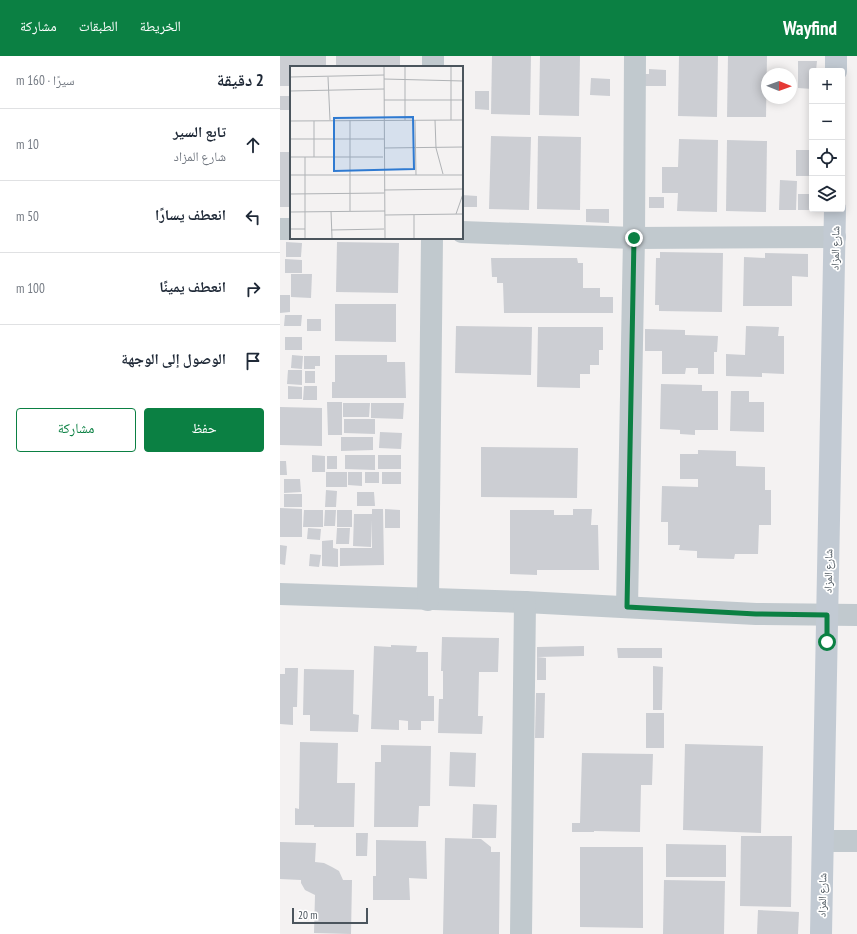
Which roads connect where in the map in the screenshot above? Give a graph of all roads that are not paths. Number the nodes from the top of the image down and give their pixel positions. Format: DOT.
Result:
graph roads {
  1 [pos="635,56"];
  2 [pos="836,56"];
  3 [pos="836,68"];
  4 [pos="835,212"];
  5 [pos="463,232"];
  6 [pos="835,237"];
  7 [pos="634,238"];
  8 [pos="432,239"];
  9 [pos="280,594"];
  10 [pos="428,600"];
  11 [pos="526,602"];
  12 [pos="627,607"];
  13 [pos="827,615"];
  14 [pos="857,615"];
  15 [pos="823,840"];
  16 [pos="857,841"];
  17 [pos="521,934"];
  18 [pos="821,934"];
  1 -- 7 [label="street"];
  2 -- 3 [label="street"];
  4 -- 6 [label="street, شارع المزاد"];
  5 -- 7 [label="street"];
  6 -- 7 [label="street"];
  6 -- 13 [label="street, شارع المزاد"];
  7 -- 12 [label="street"];
  8 -- 10 [label="street"];
  9 -- 10 [label="street"];
  10 -- 11 [label="street"];
  11 -- 12 [label="street"];
  11 -- 17 [label="street"];
  12 -- 13 [label="street"];
  13 -- 14 [label="street"];
  13 -- 15 [label="street, شارع المزاد"];
  15 -- 16 [label="street"];
  15 -- 18 [label="street, شارع المزاد"];
}
